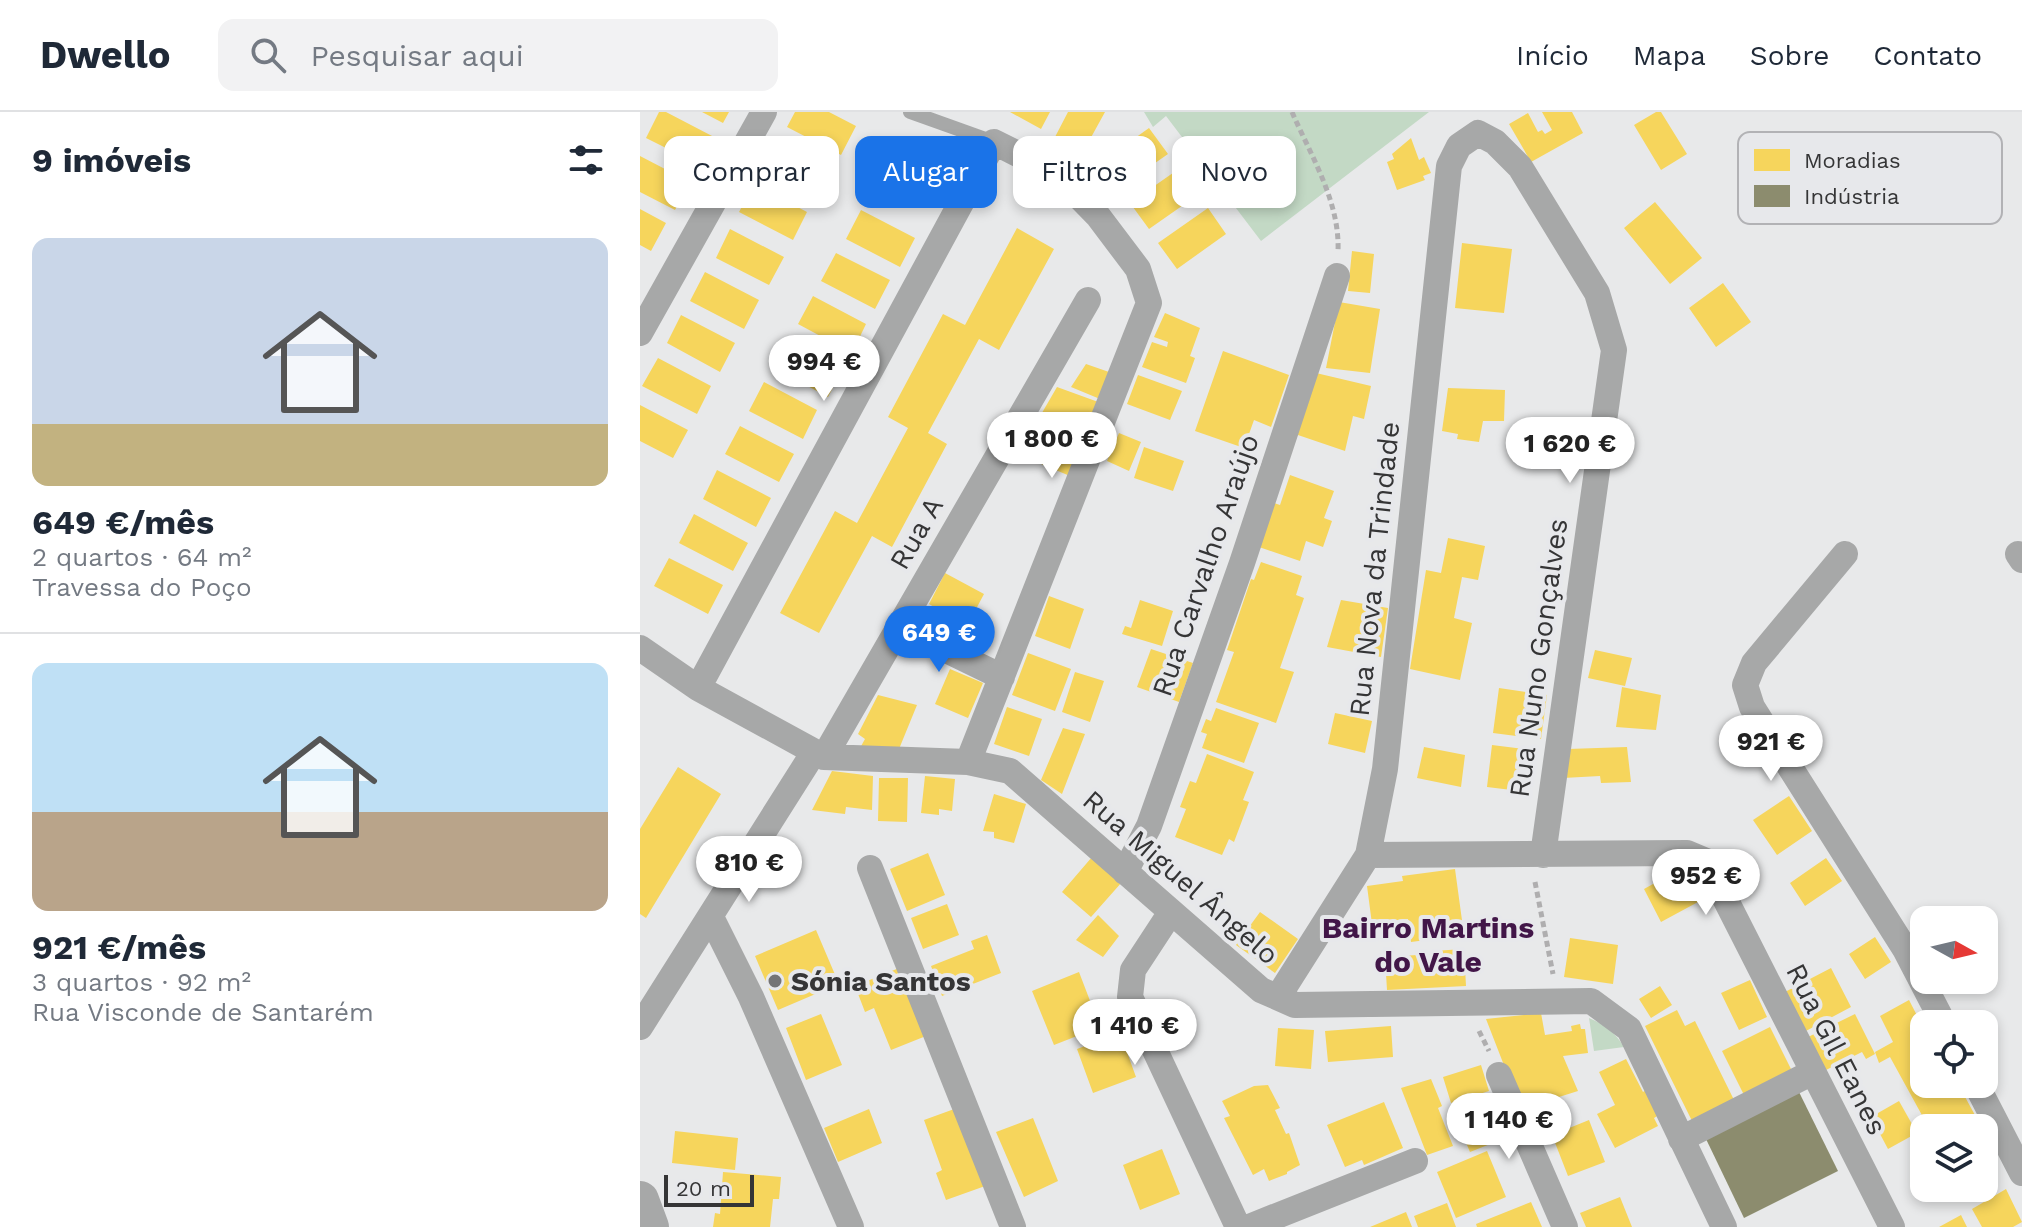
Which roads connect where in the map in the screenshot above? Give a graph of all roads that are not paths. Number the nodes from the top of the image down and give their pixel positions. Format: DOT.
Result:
graph roads {
  1 [pos="764,112"];
  2 [pos="910,112"];
  3 [pos="1478,133"];
  4 [pos="977,136"];
  5 [pos="997,144"];
  6 [pos="958,208"];
  7 [pos="1337,276"];
  8 [pos="1088,300"];
  9 [pos="640,333"];
  10 [pos="1845,554"];
  11 [pos="899,627"];
  12 [pos="640,648"];
  13 [pos="1002,677"];
  14 [pos="698,688"];
  15 [pos="819,755"];
  16 [pos="968,762"];
  17 [pos="1368,855"];
  18 [pos="1536,855"];
  19 [pos="870,868"];
  20 [pos="1125,872"];
  21 [pos="1171,912"];
  22 [pos="711,917"];
  23 [pos="1278,997"];
  24 [pos="1937,1010"];
  25 [pos="640,1027"];
  26 [pos="1813,1072"];
  27 [pos="1499,1075"];
  28 [pos="1983,1098"];
  29 [pos="1681,1139"];
  30 [pos="1415,1161"];
  31 [pos="2022,1173"];
  32 [pos="640,1200"];
  33 [pos="650,1227"];
  34 [pos="851,1227"];
  35 [pos="1013,1227"];
  36 [pos="1238,1227"];
  37 [pos="1249,1227"];
  38 [pos="1565,1227"];
  39 [pos="1724,1227"];
  40 [pos="1892,1227"];
  1 -- 9 [label="street"];
  2 -- 4 [label="lane"];
  3 -- 17 [label="street, Rua Nova da Trindade"];
  3 -- 18 [label="street, Rua Nuno Gonçalves"];
  5 -- 13 [label="street"];
  6 -- 14 [label="street"];
  7 -- 20 [label="street, Rua Carvalho Araújo"];
  8 -- 11 [label="street, Rua A"];
  10 -- 24 [label="street"];
  11 -- 13 [label="street"];
  11 -- 15 [label="street, Rua A"];
  12 -- 14 [label="street"];
  13 -- 16 [label="street"];
  14 -- 15 [label="street"];
  15 -- 16 [label="street, Rua Miguel Ângelo"];
  15 -- 22 [label="street, Rua A"];
  16 -- 20 [label="street, Rua Miguel Ângelo"];
  17 -- 18 [label="street, Rua GIl Eanes"];
  17 -- 23 [label="street, Rua Nova da Trindade"];
  18 -- 26 [label="street, Rua GIl Eanes"];
  19 -- 35 [label="street"];
  20 -- 21 [label="street, Rua Miguel Ângelo"];
  21 -- 23 [label="street, Rua Miguel Ângelo"];
  21 -- 36 [label="street"];
  22 -- 25 [label="street, Rua A"];
  22 -- 34 [label="street"];
  23 -- 29 [label="street, Rua Miguel Ângelo"];
  26 -- 29 [label="street"];
  26 -- 40 [label="street, Rua GIl Eanes"];
  27 -- 38 [label="street"];
  28 -- 31 [label="street"];
  29 -- 39 [label="street, Rua Miguel Ângelo"];
  30 -- 37 [label="street"];
  32 -- 33 [label="street"];
}
